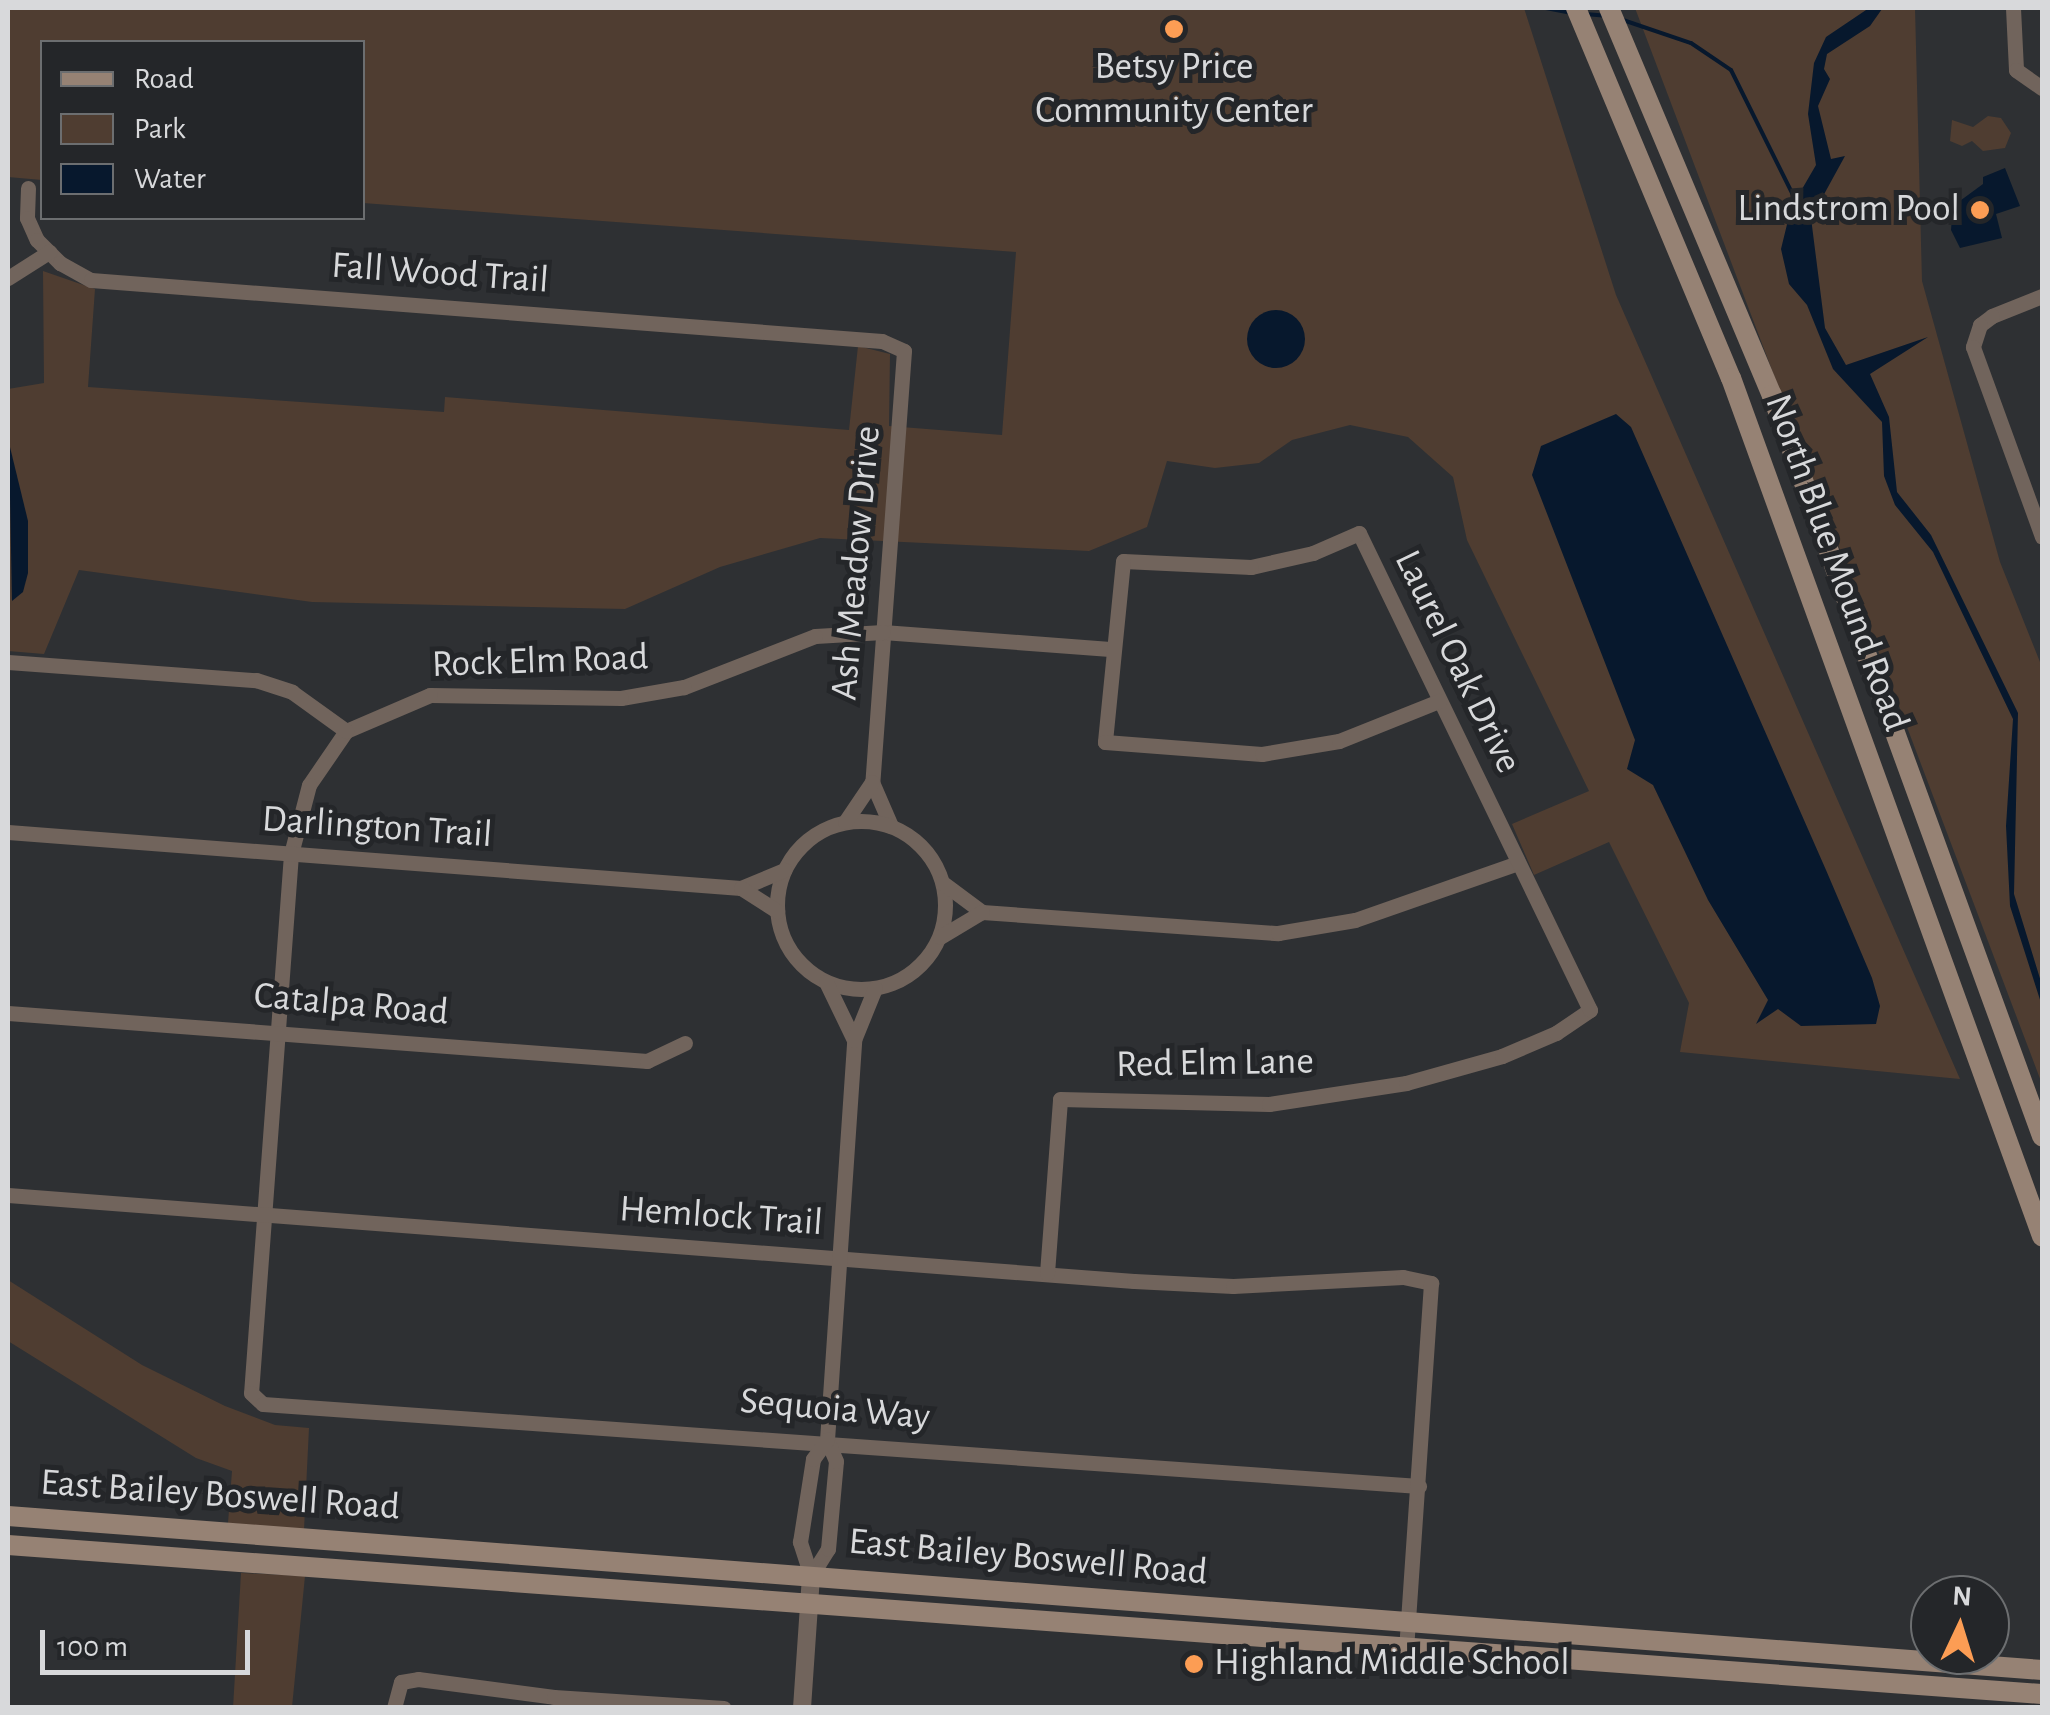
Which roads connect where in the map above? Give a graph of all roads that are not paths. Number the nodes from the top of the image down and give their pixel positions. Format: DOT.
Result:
graph roads {
  1 [pos="1576,8"];
  2 [pos="1609,8"];
  3 [pos="2013,8"];
  4 [pos="2042,88"];
  5 [pos="28,188"];
  6 [pos="49,252"];
  7 [pos="8,278"];
  8 [pos="2042,296"];
  9 [pos="904,351"];
  10 [pos="2042,537"];
  11 [pos="883,632"];
  12 [pos="1110,649"];
  13 [pos="8,662"];
  14 [pos="1439,701"];
  15 [pos="346,731"];
  16 [pos="872,782"];
  17 [pos="846,822"];
  18 [pos="891,826"];
  19 [pos="8,832"];
  20 [pos="291,854"];
  21 [pos="1518,863"];
  22 [pos="784,870"];
  23 [pos="942,883"];
  24 [pos="741,888"];
  25 [pos="776,910"];
  26 [pos="982,912"];
  27 [pos="940,937"];
  28 [pos="826,982"];
  29 [pos="875,988"];
  30 [pos="1590,1010"];
  31 [pos="8,1013"];
  32 [pos="277,1032"];
  33 [pos="854,1040"];
  34 [pos="685,1043"];
  35 [pos="2042,1139"];
  36 [pos="2011,1150"];
  37 [pos="8,1195"];
  38 [pos="265,1215"];
  39 [pos="2042,1236"];
  40 [pos="839,1257"];
  41 [pos="1047,1274"];
  42 [pos="827,1440"];
  43 [pos="1419,1486"];
  44 [pos="8,1516"];
  45 [pos="8,1545"];
  46 [pos="811,1576"];
  47 [pos="1081,1598"];
  48 [pos="809,1605"];
  49 [pos="1168,1605"];
  50 [pos="1408,1621"];
  51 [pos="1079,1625"];
  52 [pos="1166,1631"];
  53 [pos="1590,1635"];
  54 [pos="1702,1644"];
  55 [pos="1406,1649"];
  56 [pos="1494,1656"];
  57 [pos="1592,1664"];
  58 [pos="2042,1670"];
  59 [pos="2042,1694"];
  60 [pos="554,1702"];
  61 [pos="394,1708"];
  62 [pos="724,1708"];
  63 [pos="802,1708"];
  1 -- 36 [label="main road, North Blue Mound Road"];
  2 -- 35 [label="main road, North Blue Mound Road"];
  3 -- 4 [label="street"];
  5 -- 6 [label="street, Fall Wood Trail"];
  6 -- 7 [label="street"];
  6 -- 9 [label="street, Fall Wood Trail"];
  8 -- 10 [label="street"];
  9 -- 11 [label="street, Ash Meadow Drive"];
  11 -- 12 [label="street, Rock Elm Road"];
  11 -- 15 [label="street, Rock Elm Road"];
  11 -- 16 [label="street, Ash Meadow Drive"];
  12 -- 14 [label="street"];
  12 -- 14 [label="street, Laurel Oak Drive"];
  13 -- 15 [label="street"];
  14 -- 21 [label="street, Laurel Oak Drive"];
  15 -- 20 [label="street"];
  16 -- 17 [label="street, Ash Meadow Drive"];
  16 -- 18 [label="street, Ash Meadow Drive"];
  17 -- 18 [label="street"];
  17 -- 22 [label="street"];
  18 -- 23 [label="street"];
  19 -- 20 [label="street, Darlington Trail"];
  20 -- 24 [label="street, Darlington Trail"];
  20 -- 32 [label="street"];
  21 -- 26 [label="street"];
  21 -- 30 [label="street, Laurel Oak Drive"];
  22 -- 24 [label="street, Darlington Trail"];
  22 -- 25 [label="street"];
  23 -- 26 [label="street"];
  23 -- 27 [label="street"];
  24 -- 25 [label="street, Darlington Trail"];
  25 -- 28 [label="street"];
  26 -- 27 [label="street"];
  27 -- 29 [label="street"];
  28 -- 29 [label="street"];
  28 -- 33 [label="street"];
  29 -- 33 [label="street"];
  30 -- 41 [label="street, Red Elm Lane"];
  31 -- 32 [label="street, Catalpa Road"];
  32 -- 34 [label="street, Catalpa Road"];
  32 -- 38 [label="street"];
  33 -- 40 [label="street"];
  35 -- 36 [label="main road, North Blue Mound Road"];
  36 -- 39 [label="main road, North Blue Mound Road"];
  37 -- 38 [label="street, Hemlock Trail"];
  38 -- 40 [label="street, Hemlock Trail"];
  38 -- 42 [label="street, Sequoia Way"];
  40 -- 41 [label="street, Hemlock Trail"];
  40 -- 42 [label="street"];
  41 -- 43 [label="street, Hemlock Trail"];
  42 -- 43 [label="street, Sequoia Way"];
  42 -- 46 [label="street"];
  42 -- 46 [label="street"];
  43 -- 50 [label="street"];
  44 -- 46 [label="main road, East Bailey Boswell Road"];
  45 -- 48 [label="main road, East Bailey Boswell Road"];
  46 -- 47 [label="main road, East Bailey Boswell Road"];
  46 -- 48 [label="street"];
  47 -- 49 [label="main road, East Bailey Boswell Road"];
  47 -- 51 [label="main road"];
  48 -- 51 [label="main road, East Bailey Boswell Road"];
  48 -- 63 [label="street"];
  49 -- 50 [label="main road, East Bailey Boswell Road"];
  49 -- 52 [label="main road"];
  50 -- 53 [label="main road, East Bailey Boswell Road"];
  50 -- 55 [label="street"];
  51 -- 52 [label="main road, East Bailey Boswell Road"];
  52 -- 55 [label="main road, East Bailey Boswell Road"];
  53 -- 54 [label="main road, East Bailey Boswell Road"];
  53 -- 56 [label="main road"];
  54 -- 57 [label="main road"];
  54 -- 58 [label="main road, East Bailey Boswell Road"];
  55 -- 56 [label="main road, East Bailey Boswell Road"];
  56 -- 57 [label="main road, East Bailey Boswell Road"];
  57 -- 59 [label="main road, East Bailey Boswell Road"];
  60 -- 61 [label="street"];
  60 -- 62 [label="street"];
}
